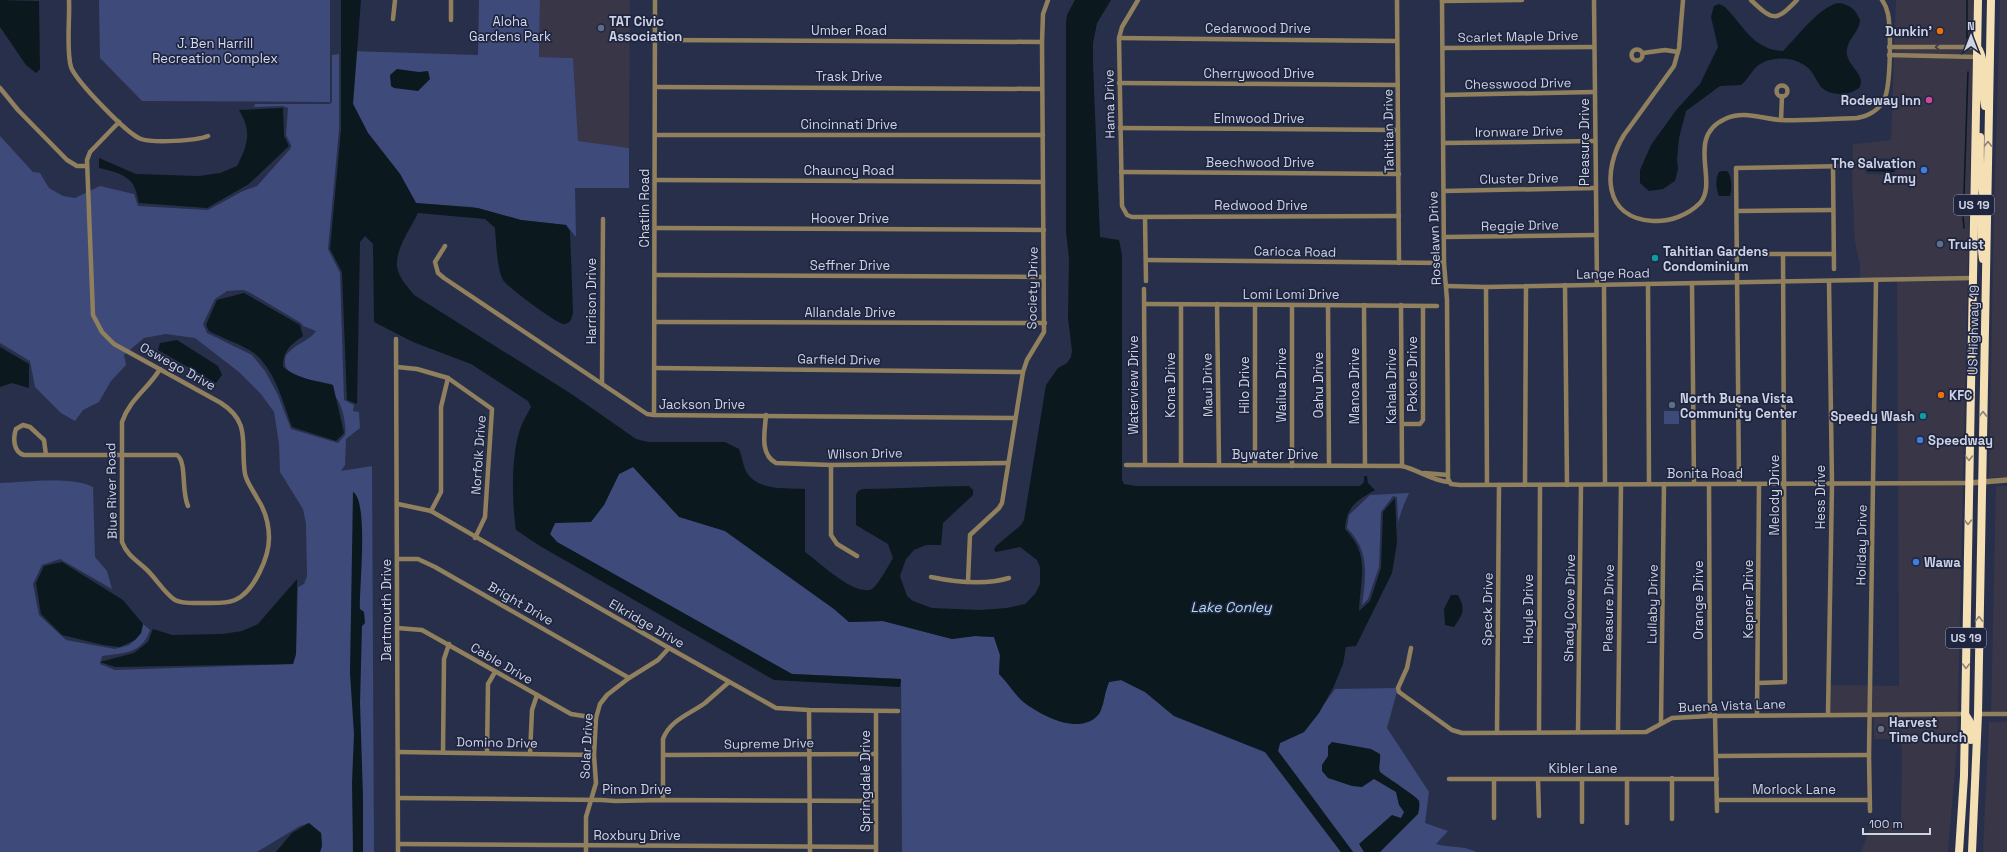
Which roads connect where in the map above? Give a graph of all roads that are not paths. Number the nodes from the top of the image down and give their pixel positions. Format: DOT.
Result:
graph roads {
  1 [pos="69,0"];
  2 [pos="395,0"];
  3 [pos="451,0"];
  4 [pos="655,0"];
  5 [pos="1048,0"];
  6 [pos="1138,0"];
  7 [pos="1397,0"];
  8 [pos="1522,0"];
  9 [pos="1594,0"];
  10 [pos="1751,0"];
  11 [pos="1882,0"];
  12 [pos="1978,0"];
  13 [pos="1990,0"];
  14 [pos="1442,1"];
  15 [pos="1681,1"];
  16 [pos="1795,1"];
  17 [pos="393,19"];
  18 [pos="451,20"];
  19 [pos="1119,38"];
  20 [pos="655,40"];
  21 [pos="1397,40"];
  22 [pos="1042,42"];
  23 [pos="1594,46"];
  24 [pos="1889,47"];
  25 [pos="1900,47"];
  26 [pos="1443,48"];
  27 [pos="1977,48"];
  28 [pos="1678,52"];
  29 [pos="1642,53"];
  30 [pos="1889,55"];
  31 [pos="1900,56"];
  32 [pos="1977,57"];
  33 [pos="1119,83"];
  34 [pos="1398,85"];
  35 [pos="656,86"];
  36 [pos="0,88"];
  37 [pos="1042,88"];
  38 [pos="1594,92"];
  39 [pos="1443,95"];
  40 [pos="1782,96"];
  41 [pos="1781,120"];
  42 [pos="119,122"];
  43 [pos="1988,124"];
  44 [pos="1975,126"];
  45 [pos="1120,128"];
  46 [pos="1398,130"];
  47 [pos="655,135"];
  48 [pos="1043,135"];
  49 [pos="208,136"];
  50 [pos="1594,141"];
  51 [pos="1443,143"];
  52 [pos="86,166"];
  53 [pos="1832,166"];
  54 [pos="1849,166"];
  55 [pos="1121,172"];
  56 [pos="1399,174"];
  57 [pos="655,180"];
  58 [pos="1043,182"];
  59 [pos="1595,188"];
  60 [pos="1444,190"];
  61 [pos="1987,202"];
  62 [pos="1974,207"];
  63 [pos="1833,210"];
  64 [pos="1738,211"];
  65 [pos="1124,212"];
  66 [pos="1399,216"];
  67 [pos="1146,217"];
  68 [pos="603,219"];
  69 [pos="655,228"];
  70 [pos="1044,230"];
  71 [pos="1596,235"];
  72 [pos="1444,237"];
  73 [pos="445,246"];
  74 [pos="1738,254"];
  75 [pos="1783,254"];
  76 [pos="1834,254"];
  77 [pos="1146,260"];
  78 [pos="1399,263"];
  79 [pos="1444,263"];
  80 [pos="1834,269"];
  81 [pos="1986,273"];
  82 [pos="655,274"];
  83 [pos="1044,277"];
  84 [pos="1973,278"];
  85 [pos="1876,280"];
  86 [pos="1146,281"];
  87 [pos="1829,281"];
  88 [pos="1739,282"];
  89 [pos="1783,282"];
  90 [pos="1692,283"];
  91 [pos="1648,284"];
  92 [pos="1565,285"];
  93 [pos="1597,285"];
  94 [pos="1604,285"];
  95 [pos="1446,286"];
  96 [pos="1526,286"];
  97 [pos="1486,287"];
  98 [pos="1144,289"];
  99 [pos="1144,304"];
  100 [pos="1181,304"];
  101 [pos="1217,304"];
  102 [pos="1255,305"];
  103 [pos="1292,305"];
  104 [pos="1328,305"];
  105 [pos="1364,305"];
  106 [pos="1401,306"];
  107 [pos="1423,306"];
  108 [pos="1437,306"];
  109 [pos="655,322"];
  110 [pos="1045,323"];
  111 [pos="396,339"];
  112 [pos="160,368"];
  113 [pos="397,368"];
  114 [pos="655,368"];
  115 [pos="1023,372"];
  116 [pos="448,378"];
  117 [pos="602,383"];
  118 [pos="654,415"];
  119 [pos="766,415"];
  120 [pos="1015,418"];
  121 [pos="1402,424"];
  122 [pos="121,454"];
  123 [pos="46,455"];
  124 [pos="1008,463"];
  125 [pos="831,465"];
  126 [pos="1126,465"];
  127 [pos="1145,465"];
  128 [pos="1181,465"];
  129 [pos="1219,465"];
  130 [pos="1329,465"];
  131 [pos="1255,466"];
  132 [pos="1292,466"];
  133 [pos="1366,466"];
  134 [pos="1402,466"];
  135 [pos="1422,473"];
  136 [pos="1448,475"];
  137 [pos="2007,480"];
  138 [pos="1982,481"];
  139 [pos="1449,482"];
  140 [pos="1969,483"];
  141 [pos="1605,484"];
  142 [pos="1621,484"];
  143 [pos="1649,484"];
  144 [pos="1664,484"];
  145 [pos="1694,484"];
  146 [pos="1709,484"];
  147 [pos="1739,484"];
  148 [pos="1759,484"];
  149 [pos="1785,484"];
  150 [pos="1832,484"];
  151 [pos="1873,484"];
  152 [pos="1486,485"];
  153 [pos="1499,485"];
  154 [pos="1524,485"];
  155 [pos="1540,485"];
  156 [pos="1567,485"];
  157 [pos="1581,485"];
  158 [pos="398,504"];
  159 [pos="188,506"];
  160 [pos="430,512"];
  161 [pos="475,538"];
  162 [pos="857,556"];
  163 [pos="397,559"];
  164 [pos="931,577"];
  165 [pos="1009,578"];
  166 [pos="968,581"];
  167 [pos="205,603"];
  168 [pos="397,628"];
  169 [pos="449,644"];
  170 [pos="668,648"];
  171 [pos="1411,648"];
  172 [pos="495,672"];
  173 [pos="629,678"];
  174 [pos="729,682"];
  175 [pos="1758,683"];
  176 [pos="537,695"];
  177 [pos="810,710"];
  178 [pos="876,711"];
  179 [pos="898,711"];
  180 [pos="1757,714"];
  181 [pos="1828,714"];
  182 [pos="1965,714"];
  183 [pos="1978,714"];
  184 [pos="2007,714"];
  185 [pos="1715,715"];
  186 [pos="1870,715"];
  187 [pos="1710,716"];
  188 [pos="596,718"];
  189 [pos="1662,723"];
  190 [pos="1539,732"];
  191 [pos="1578,732"];
  192 [pos="1618,732"];
  193 [pos="1496,733"];
  194 [pos="399,752"];
  195 [pos="443,752"];
  196 [pos="487,753"];
  197 [pos="810,753"];
  198 [pos="530,754"];
  199 [pos="876,754"];
  200 [pos="594,755"];
  201 [pos="663,755"];
  202 [pos="1869,755"];
  203 [pos="1717,756"];
  204 [pos="1672,778"];
  205 [pos="1494,779"];
  206 [pos="1538,779"];
  207 [pos="1582,779"];
  208 [pos="1626,779"];
  209 [pos="1717,779"];
  210 [pos="1974,779"];
  211 [pos="1449,780"];
  212 [pos="398,798"];
  213 [pos="590,800"];
  214 [pos="663,800"];
  215 [pos="1717,800"];
  216 [pos="1870,800"];
  217 [pos="809,801"];
  218 [pos="876,801"];
  219 [pos="1717,811"];
  220 [pos="1870,811"];
  221 [pos="1539,816"];
  222 [pos="1494,818"];
  223 [pos="1672,819"];
  224 [pos="1582,822"];
  225 [pos="1627,824"];
  226 [pos="1960,840"];
  227 [pos="398,844"];
  228 [pos="586,845"];
  229 [pos="810,849"];
  230 [pos="876,850"];
  231 [pos="398,852"];
  232 [pos="586,852"];
  233 [pos="1955,852"];
  234 [pos="1959,852"];
  235 [pos="1972,852"];
  1 -- 42 [label="street"];
  2 -- 17 [label="street"];
  3 -- 18 [label="street"];
  4 -- 20 [label="street, Chatlin Road"];
  5 -- 22 [label="street, Society Drive"];
  6 -- 19 [label="street, Hama Drive"];
  7 -- 21 [label="street, Tahitian Drive"];
  8 -- 14 [label="street"];
  9 -- 23 [label="street, Pleasure Drive"];
  10 -- 16 [label="street"];
  11 -- 24 [label="street"];
  12 -- 27 [label="highway, US Highway 19 / US 19"];
  13 -- 43 [label="highway, US Highway 19 / US 19"];
  14 -- 26 [label="street, Roselawn Drive"];
  15 -- 28 [label="street"];
  19 -- 21 [label="street, Cedarwood Drive"];
  19 -- 33 [label="street, Hama Drive"];
  20 -- 22 [label="street, Umber Road"];
  20 -- 35 [label="street, Chatlin Road"];
  21 -- 34 [label="street, Tahitian Drive"];
  22 -- 37 [label="street, Society Drive"];
  23 -- 26 [label="street, Scarlet Maple Drive"];
  23 -- 38 [label="street, Pleasure Drive"];
  24 -- 25 [label="street"];
  24 -- 30 [label="street"];
  27 -- 25 [label="street, one-way"];
  25 -- 31 [label="street"];
  26 -- 39 [label="street, Roselawn Drive"];
  27 -- 32 [label="highway, US Highway 19 / US 19"];
  27 -- 43 [label="highway"];
  28 -- 29 [label="street"];
  28 -- 41 [label="street"];
  30 -- 31 [label="street"];
  30 -- 41 [label="street"];
  31 -- 32 [label="street"];
  32 -- 44 [label="highway, US Highway 19 / US 19"];
  33 -- 34 [label="street, Cherrywood Drive"];
  33 -- 45 [label="street, Hama Drive"];
  34 -- 46 [label="street, Tahitian Drive"];
  35 -- 37 [label="street, Trask Drive"];
  35 -- 47 [label="street, Chatlin Road"];
  36 -- 52 [label="street"];
  37 -- 48 [label="street, Society Drive"];
  38 -- 39 [label="street, Chesswood Drive"];
  38 -- 50 [label="street, Pleasure Drive"];
  39 -- 51 [label="street, Roselawn Drive"];
  40 -- 41 [label="street"];
  42 -- 49 [label="street"];
  42 -- 52 [label="street, Oswego Drive"];
  61 -- 43 [label="highway, US Highway 19 / US 19, one-way"];
  44 -- 61 [label="highway"];
  44 -- 62 [label="highway, US Highway 19 / US 19"];
  45 -- 46 [label="street, Elmwood Drive"];
  45 -- 55 [label="street, Hama Drive"];
  46 -- 56 [label="street, Tahitian Drive"];
  47 -- 48 [label="street, Cincinnati Drive"];
  47 -- 57 [label="street, Chatlin Road"];
  48 -- 58 [label="street, Society Drive"];
  50 -- 51 [label="street, Ironware Drive"];
  50 -- 59 [label="street, Pleasure Drive"];
  51 -- 60 [label="street, Roselawn Drive"];
  52 -- 112 [label="street, Oswego Drive"];
  53 -- 54 [label="street"];
  53 -- 63 [label="street"];
  53 -- 64 [label="street"];
  55 -- 56 [label="street, Beechwood Drive"];
  55 -- 65 [label="street, Hama Drive"];
  56 -- 66 [label="street, Tahitian Drive"];
  57 -- 58 [label="street, Chauncy Road"];
  57 -- 69 [label="street, Chatlin Road"];
  58 -- 70 [label="street, Society Drive"];
  59 -- 60 [label="street, Cluster Drive"];
  59 -- 71 [label="street, Pleasure Drive"];
  60 -- 72 [label="street, Roselawn Drive"];
  61 -- 81 [label="highway, US Highway 19 / US 19"];
  62 -- 81 [label="highway"];
  62 -- 84 [label="highway, US Highway 19 / US 19"];
  63 -- 64 [label="street"];
  63 -- 76 [label="street"];
  64 -- 74 [label="street"];
  65 -- 67 [label="street, Redwood Drive"];
  66 -- 67 [label="street, Redwood Drive"];
  66 -- 78 [label="street, Tahitian Drive"];
  67 -- 77 [label="street"];
  68 -- 117 [label="street, Harrison Drive"];
  69 -- 70 [label="street, Hoover Drive"];
  69 -- 82 [label="street, Chatlin Road"];
  70 -- 83 [label="street, Society Drive"];
  71 -- 72 [label="street, Reggie Drive"];
  71 -- 93 [label="street, Pleasure Drive"];
  72 -- 79 [label="street, Roselawn Drive"];
  73 -- 117 [label="street, Jackson Drive"];
  74 -- 75 [label="street"];
  74 -- 88 [label="street"];
  75 -- 76 [label="street"];
  75 -- 89 [label="street, Melody Drive"];
  76 -- 80 [label="street"];
  77 -- 78 [label="street, Carioca Road"];
  77 -- 86 [label="street"];
  78 -- 79 [label="street, Carioca Road"];
  79 -- 95 [label="street, Roselawn Drive"];
  138 -- 81 [label="highway, US Highway 19 / US 19, one-way"];
  82 -- 83 [label="street, Seffner Drive"];
  82 -- 109 [label="street, Chatlin Road"];
  83 -- 110 [label="street, Society Drive"];
  84 -- 85 [label="street, Lange Road"];
  84 -- 140 [label="highway, US Highway 19 / US 19, one-way"];
  85 -- 87 [label="street, Lange Road"];
  85 -- 151 [label="street, Holiday Drive"];
  87 -- 89 [label="street, Lange Road"];
  87 -- 150 [label="street, Hess Drive"];
  88 -- 89 [label="street, Lange Road"];
  88 -- 90 [label="street, Lange Road"];
  88 -- 147 [label="street"];
  89 -- 149 [label="street, Melody Drive"];
  90 -- 91 [label="street, Lange Road"];
  90 -- 145 [label="street"];
  91 -- 94 [label="street, Lange Road"];
  91 -- 143 [label="street"];
  92 -- 93 [label="street, Lange Road"];
  92 -- 96 [label="street, Lange Road"];
  92 -- 156 [label="street"];
  93 -- 94 [label="street, Lange Road"];
  94 -- 141 [label="street"];
  95 -- 97 [label="street, Lange Road"];
  95 -- 136 [label="street, Roselawn Drive"];
  96 -- 97 [label="street, Lange Road"];
  96 -- 154 [label="street"];
  97 -- 152 [label="street"];
  98 -- 99 [label="street, Waterview Drive"];
  99 -- 100 [label="street, Lomi Lomi Drive"];
  99 -- 127 [label="street, Waterview Drive"];
  100 -- 101 [label="street, Lomi Lomi Drive"];
  100 -- 128 [label="street, Kona Drive"];
  101 -- 102 [label="street, Lomi Lomi Drive"];
  101 -- 129 [label="street, Maui Drive"];
  102 -- 103 [label="street, Lomi Lomi Drive"];
  102 -- 131 [label="street, Hilo Drive"];
  103 -- 104 [label="street, Lomi Lomi Drive"];
  103 -- 132 [label="street, Wailua Drive"];
  104 -- 105 [label="street, Lomi Lomi Drive"];
  104 -- 130 [label="street, Oahu Drive"];
  105 -- 106 [label="street, Lomi Lomi Drive"];
  105 -- 133 [label="street, Manoa Drive"];
  106 -- 107 [label="street, Lomi Lomi Drive"];
  106 -- 121 [label="street, Kahala Drive"];
  107 -- 108 [label="street, Lomi Lomi Drive"];
  107 -- 121 [label="street, Pokole Drive"];
  109 -- 110 [label="street, Allandale Drive"];
  109 -- 114 [label="street, Chatlin Road"];
  110 -- 115 [label="street, Society Drive"];
  111 -- 113 [label="street"];
  112 -- 122 [label="street, Blue River Road"];
  112 -- 167 [label="street, Oswego Drive"];
  113 -- 116 [label="street, Norfolk Drive"];
  113 -- 158 [label="street, Dartmouth Drive"];
  114 -- 115 [label="street, Garfield Drive"];
  114 -- 118 [label="street, Chatlin Road"];
  115 -- 120 [label="street, Society Drive"];
  116 -- 160 [label="street"];
  116 -- 161 [label="street, Norfolk Drive"];
  117 -- 118 [label="street, Jackson Drive"];
  118 -- 119 [label="street, Jackson Drive"];
  119 -- 120 [label="street, Jackson Drive"];
  119 -- 125 [label="street, Wilson Drive"];
  120 -- 124 [label="street, Society Drive"];
  121 -- 134 [label="street, Kahala Drive"];
  122 -- 123 [label="street"];
  122 -- 159 [label="street"];
  122 -- 167 [label="street, Blue River Road"];
  123 -- 123 [label="street"];
  124 -- 125 [label="street, Wilson Drive"];
  124 -- 166 [label="street, Society Drive"];
  125 -- 162 [label="street"];
  126 -- 127 [label="street, Bywater Drive"];
  127 -- 128 [label="street, Bywater Drive"];
  128 -- 129 [label="street, Bywater Drive"];
  129 -- 131 [label="street, Bywater Drive"];
  130 -- 132 [label="street, Bywater Drive"];
  130 -- 133 [label="street, Bywater Drive"];
  131 -- 132 [label="street, Bywater Drive"];
  133 -- 134 [label="street, Bywater Drive"];
  134 -- 135 [label="street, Bywater Drive"];
  135 -- 136 [label="street, Bywater Drive"];
  135 -- 139 [label="street, Bywater Drive"];
  136 -- 139 [label="street"];
  137 -- 138 [label="street"];
  138 -- 140 [label="street"];
  183 -- 138 [label="highway, US Highway 19 / US 19, one-way"];
  139 -- 152 [label="street, Bonita Road"];
  140 -- 151 [label="street, Bonita Road"];
  140 -- 182 [label="highway, US Highway 19 / US 19, one-way"];
  141 -- 142 [label="street, Bonita Road"];
  141 -- 157 [label="street, Bonita Road"];
  142 -- 143 [label="street, Bonita Road"];
  142 -- 192 [label="street, Pleasure Drive"];
  143 -- 144 [label="street, Bonita Road"];
  144 -- 145 [label="street, Bonita Road"];
  144 -- 189 [label="street, Lullaby Drive"];
  145 -- 146 [label="street, Bonita Road"];
  146 -- 147 [label="street, Bonita Road"];
  146 -- 187 [label="street, Orange Drive"];
  147 -- 148 [label="street, Bonita Road"];
  148 -- 149 [label="street, Bonita Road"];
  148 -- 175 [label="street, Kepner Drive"];
  149 -- 150 [label="street, Bonita Road"];
  149 -- 175 [label="street, Melody Drive"];
  150 -- 151 [label="street, Bonita Road"];
  150 -- 181 [label="street, Hess Drive"];
  151 -- 186 [label="street, Holiday Drive"];
  152 -- 153 [label="street, Bonita Road"];
  153 -- 154 [label="street, Bonita Road"];
  153 -- 193 [label="street, Speck Drive"];
  154 -- 155 [label="street, Bonita Road"];
  155 -- 156 [label="street, Bonita Road"];
  155 -- 190 [label="street, Hoyle Drive"];
  156 -- 157 [label="street, Bonita Road"];
  157 -- 191 [label="street, Shady Cove Drive"];
  158 -- 160 [label="street, Elkridge Drive"];
  158 -- 163 [label="street, Dartmouth Drive"];
  160 -- 161 [label="street, Elkridge Drive"];
  161 -- 170 [label="street, Elkridge Drive"];
  163 -- 168 [label="street, Dartmouth Drive"];
  163 -- 173 [label="street, Bright Drive"];
  164 -- 166 [label="street"];
  165 -- 166 [label="street"];
  168 -- 169 [label="street, Cable Drive"];
  168 -- 194 [label="street, Dartmouth Drive"];
  169 -- 172 [label="street, Cable Drive"];
  169 -- 195 [label="street"];
  170 -- 173 [label="street, Solar Drive"];
  170 -- 174 [label="street, Elkridge Drive"];
  171 -- 193 [label="street, Buena Vista Lane"];
  172 -- 176 [label="street, Cable Drive"];
  172 -- 196 [label="street"];
  173 -- 188 [label="street, Solar Drive"];
  174 -- 177 [label="street, Elkridge Drive"];
  174 -- 201 [label="street"];
  175 -- 180 [label="street, Kepner Drive"];
  176 -- 188 [label="street, Cable Drive"];
  176 -- 198 [label="street"];
  177 -- 178 [label="street, Elkridge Drive"];
  177 -- 197 [label="street"];
  178 -- 179 [label="street, Elkridge Drive"];
  178 -- 199 [label="street, Springdale Drive"];
  180 -- 181 [label="street, Buena Vista Lane"];
  180 -- 185 [label="street, Buena Vista Lane"];
  181 -- 186 [label="street, Buena Vista Lane"];
  182 -- 186 [label="street, Buena Vista Lane"];
  182 -- 210 [label="highway"];
  182 -- 226 [label="highway, US Highway 19 / US 19"];
  183 -- 184 [label="street"];
  183 -- 210 [label="highway, US Highway 19 / US 19"];
  185 -- 187 [label="street, Buena Vista Lane"];
  185 -- 203 [label="street"];
  186 -- 202 [label="street, Holiday Drive"];
  187 -- 189 [label="street, Buena Vista Lane"];
  188 -- 200 [label="street, Solar Drive"];
  189 -- 192 [label="street, Buena Vista Lane"];
  190 -- 191 [label="street, Buena Vista Lane"];
  190 -- 193 [label="street, Buena Vista Lane"];
  191 -- 192 [label="street, Buena Vista Lane"];
  194 -- 195 [label="street, Domino Drive"];
  194 -- 212 [label="street, Dartmouth Drive"];
  195 -- 196 [label="street, Domino Drive"];
  196 -- 198 [label="street, Domino Drive"];
  197 -- 199 [label="street, Supreme Drive"];
  197 -- 201 [label="street, Supreme Drive"];
  197 -- 217 [label="street"];
  198 -- 200 [label="street, Domino Drive"];
  199 -- 218 [label="street, Springdale Drive"];
  200 -- 213 [label="street, Solar Drive"];
  201 -- 214 [label="street"];
  202 -- 203 [label="street"];
  202 -- 216 [label="street, Holiday Drive"];
  203 -- 209 [label="street"];
  204 -- 208 [label="street, Kibler Lane"];
  204 -- 209 [label="street, Kibler Lane"];
  204 -- 223 [label="street"];
  205 -- 206 [label="street, Kibler Lane"];
  205 -- 211 [label="street, Kibler Lane"];
  205 -- 222 [label="street"];
  206 -- 207 [label="street, Kibler Lane"];
  206 -- 221 [label="street"];
  207 -- 208 [label="street, Kibler Lane"];
  207 -- 224 [label="street"];
  208 -- 225 [label="street"];
  209 -- 215 [label="street"];
  210 -- 235 [label="highway, US Highway 19 / US 19"];
  212 -- 213 [label="street, Pinon Drive"];
  212 -- 227 [label="street, Dartmouth Drive"];
  213 -- 214 [label="street, Pinon Drive"];
  213 -- 228 [label="street, Solar Drive"];
  214 -- 217 [label="street, Pinon Drive"];
  215 -- 216 [label="street, Morlock Lane"];
  215 -- 219 [label="street"];
  216 -- 220 [label="street, Holiday Drive"];
  217 -- 218 [label="street, Pinon Drive"];
  217 -- 229 [label="street"];
  218 -- 230 [label="street, Springdale Drive"];
  226 -- 233 [label="highway"];
  226 -- 234 [label="highway, US Highway 19 / US 19"];
  227 -- 228 [label="street, Roxbury Drive"];
  227 -- 231 [label="street, Dartmouth Drive"];
  228 -- 229 [label="street, Roxbury Drive"];
  228 -- 232 [label="street, Solar Drive"];
  229 -- 230 [label="street, Roxbury Drive"];
}
